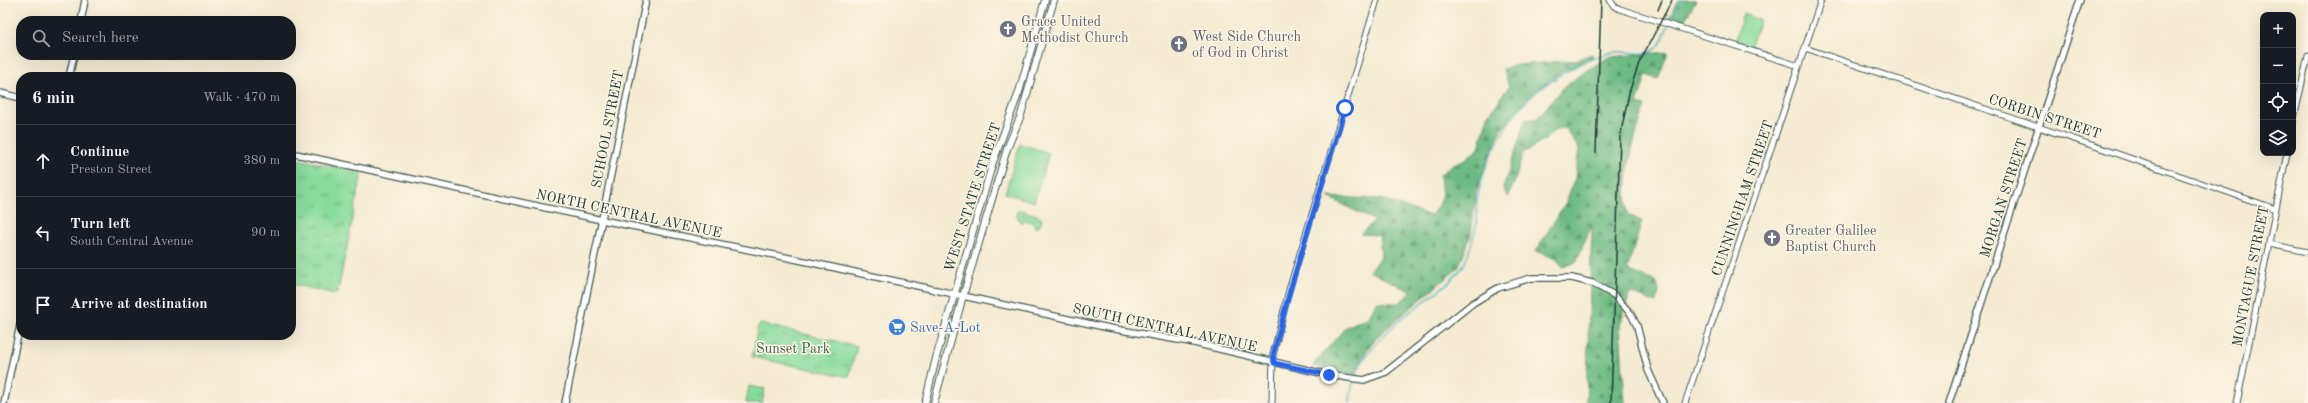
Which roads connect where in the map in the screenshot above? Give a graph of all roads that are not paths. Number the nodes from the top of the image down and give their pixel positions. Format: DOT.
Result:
graph roads {
  1 [pos="85,0"];
  2 [pos="646,0"];
  3 [pos="1045,0"];
  4 [pos="1054,0"];
  5 [pos="1377,0"];
  6 [pos="1821,0"];
  7 [pos="2080,0"];
  8 [pos="1611,2"];
  9 [pos="81,16"];
  10 [pos="1805,48"];
  11 [pos="2308,56"];
  12 [pos="73,60"];
  13 [pos="1799,66"];
  14 [pos="70,72"];
  15 [pos="0,93"];
  16 [pos="16,97"];
  17 [pos="2294,120"];
  18 [pos="2038,127"];
  19 [pos="296,154"];
  20 [pos="2286,156"];
  21 [pos="2276,209"];
  22 [pos="602,220"];
  23 [pos="2269,244"];
  24 [pos="2308,252"];
  25 [pos="954,295"];
  26 [pos="963,296"];
  27 [pos="17,340"];
  28 [pos="1274,363"];
  29 [pos="4,403"];
  30 [pos="565,403"];
  31 [pos="925,403"];
  32 [pos="934,403"];
  33 [pos="1272,403"];
  34 [pos="1662,403"];
  35 [pos="1685,403"];
  36 [pos="1949,403"];
  37 [pos="2237,403"];
  1 -- 9 [label="main road"];
  2 -- 22 [label="main road, SCHOOL STREET"];
  3 -- 25 [label="main road, WEST STATE STREET"];
  4 -- 26 [label="main road, WEST STATE STREET"];
  5 -- 28 [label="street"];
  6 -- 10 [label="street, CUNNINGHAM STREET"];
  7 -- 18 [label="main road, MORGAN STREET"];
  8 -- 13 [label="street"];
  10 -- 13 [label="street, CUNNINGHAM STREET"];
  10 -- 18 [label="street, CORBIN STREET"];
  11 -- 17 [label="street"];
  12 -- 14 [label="main road"];
  13 -- 35 [label="street, CUNNINGHAM STREET"];
  15 -- 16 [label="main road"];
  18 -- 21 [label="street, CORBIN STREET"];
  18 -- 36 [label="main road, MORGAN STREET"];
  19 -- 22 [label="main road, NORTH CENTRAL AVENUE"];
  20 -- 21 [label="street, MONTAGUE STREET"];
  21 -- 23 [label="street, MONTAGUE STREET"];
  22 -- 25 [label="main road, NORTH CENTRAL AVENUE"];
  22 -- 30 [label="main road, SCHOOL STREET"];
  23 -- 24 [label="street"];
  23 -- 37 [label="street, MONTAGUE STREET"];
  25 -- 26 [label="main road, NORTH CENTRAL AVENUE"];
  25 -- 31 [label="main road, WEST STATE STREET"];
  26 -- 28 [label="main road, SOUTH CENTRAL AVENUE"];
  26 -- 32 [label="main road, WEST STATE STREET"];
  27 -- 29 [label="main road"];
  28 -- 33 [label="street"];
  28 -- 34 [label="main road, SOUTH CENTRAL AVENUE"];
}
